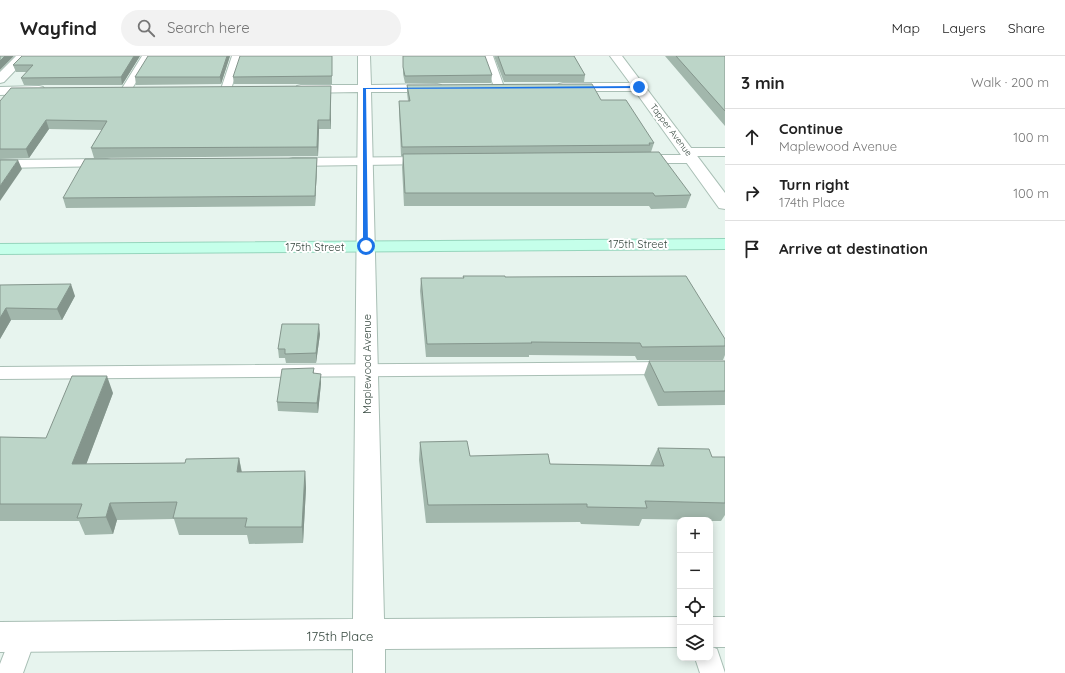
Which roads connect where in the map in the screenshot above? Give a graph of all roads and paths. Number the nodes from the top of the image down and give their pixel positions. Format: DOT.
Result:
graph roads {
  1 [pos="23,56"];
  2 [pos="147,56"];
  3 [pos="238,56"];
  4 [pos="364,56"];
  5 [pos="488,56"];
  6 [pos="616,56"];
  7 [pos="0,79"];
  8 [pos="499,87"];
  9 [pos="514,87"];
  10 [pos="554,87"];
  11 [pos="639,87"];
  12 [pos="364,88"];
  13 [pos="451,88"];
  14 [pos="483,88"];
  15 [pos="211,89"];
  16 [pos="226,89"];
  17 [pos="242,89"];
  18 [pos="288,89"];
  19 [pos="55,90"];
  20 [pos="110,90"];
  21 [pos="126,90"];
  22 [pos="141,90"];
  23 [pos="0,91"];
  24 [pos="725,152"];
  25 [pos="690,155"];
  26 [pos="629,159"];
  27 [pos="437,161"];
  28 [pos="278,162"];
  29 [pos="365,162"];
  30 [pos="119,163"];
  31 [pos="0,164"];
  32 [pos="725,204"];
  33 [pos="725,244"];
  34 [pos="366,246"];
  35 [pos="0,249"];
  36 [pos="685,368"];
  37 [pos="367,369"];
  38 [pos="0,373"];
  39 [pos="677,632"];
  40 [pos="713,632"];
  41 [pos="725,632"];
  42 [pos="368,636"];
  43 [pos="12,637"];
  44 [pos="709,661"];
  45 [pos="10,673"];
  46 [pos="369,673"];
  47 [pos="714,673"];
  1 -- 7 [label="street"];
  2 -- 21 [label="lane"];
  3 -- 16 [label="lane"];
  4 -- 12 [label="street, Maplewood Avenue"];
  5 -- 8 [label="lane"];
  6 -- 11 [label="street, Tapper Avenue"];
  8 -- 9 [label="street"];
  8 -- 14 [label="street"];
  10 -- 11 [label="street"];
  11 -- 25 [label="street, Tapper Avenue"];
  12 -- 13 [label="street"];
  12 -- 18 [label="street"];
  12 -- 29 [label="street, Maplewood Avenue"];
  15 -- 16 [label="street"];
  16 -- 17 [label="street"];
  19 -- 23 [label="street"];
  20 -- 21 [label="street"];
  21 -- 22 [label="street"];
  24 -- 25 [label="lane"];
  25 -- 26 [label="lane"];
  25 -- 32 [label="street, Tapper Avenue"];
  27 -- 29 [label="lane"];
  28 -- 29 [label="lane"];
  29 -- 34 [label="street, Maplewood Avenue"];
  30 -- 31 [label="lane"];
  33 -- 34 [label="street, 175th Street"];
  34 -- 35 [label="street, 175th Street"];
  34 -- 37 [label="street, Maplewood Avenue"];
  36 -- 37 [label="lane"];
  37 -- 38 [label="lane"];
  37 -- 42 [label="street, Maplewood Avenue"];
  39 -- 42 [label="street, 175th Place"];
  40 -- 41 [label="street"];
  42 -- 43 [label="street, 175th Place"];
  42 -- 46 [label="street, Maplewood Avenue"];
  43 -- 45 [label="lane"];
  44 -- 47 [label="lane"];
}
